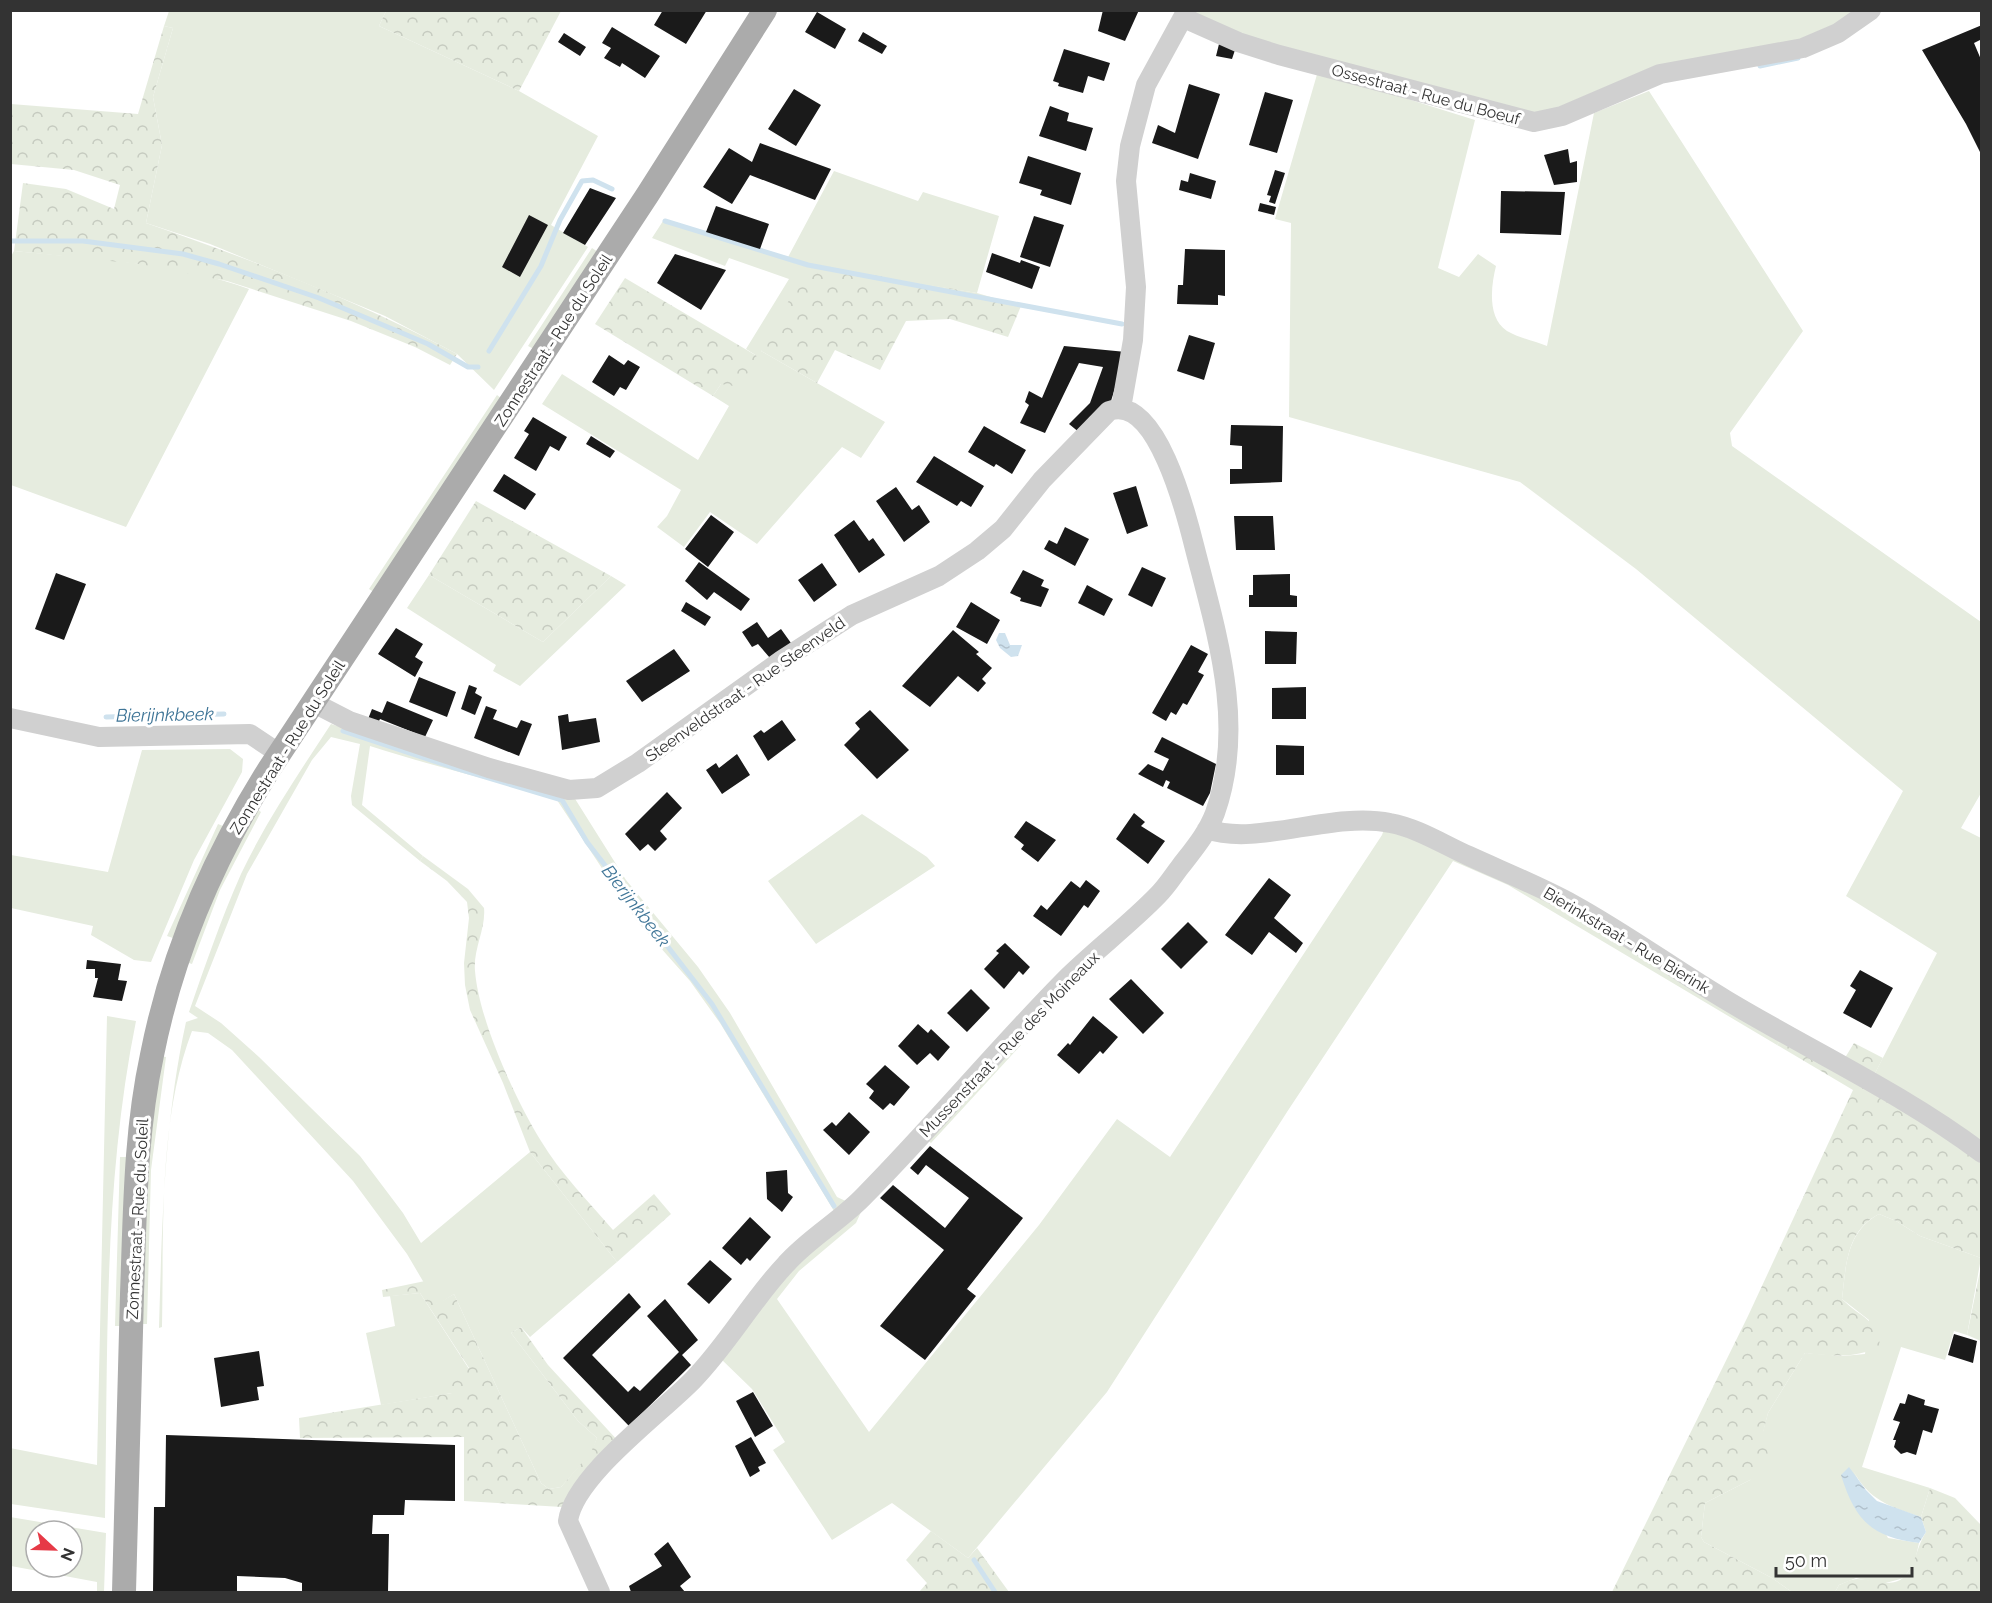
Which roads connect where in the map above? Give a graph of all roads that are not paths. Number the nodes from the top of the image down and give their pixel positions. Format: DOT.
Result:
graph roads {
  1 [pos="765,10"];
  2 [pos="1871,10"];
  3 [pos="1186,14"];
  4 [pos="1121,408"];
  5 [pos="314,703"];
  6 [pos="10,717"];
  7 [pos="280,754"];
  8 [pos="1207,829"];
  9 [pos="1982,1154"];
  10 [pos="124,1593"];
  11 [pos="600,1593"];
  1 -- 5 [label="main road, Zonnestraat - Rue du Soleil"];
  2 -- 3 [label="street, Ossestraat - Rue du Boeuf"];
  3 -- 4 [label="street"];
  4 -- 5 [label="street, Steenveldstraat - Rue Steenveld"];
  4 -- 8 [label="street, Mussenstraat - Rue des Moineaux"];
  5 -- 7 [label="main road, Zonnestraat - Rue du Soleil"];
  6 -- 7 [label="street"];
  7 -- 10 [label="main road, Zonnestraat - Rue du Soleil"];
  8 -- 9 [label="street, Bierinkstraat - Rue Bierink"];
  8 -- 11 [label="street, Mussenstraat - Rue des Moineaux"];
}
